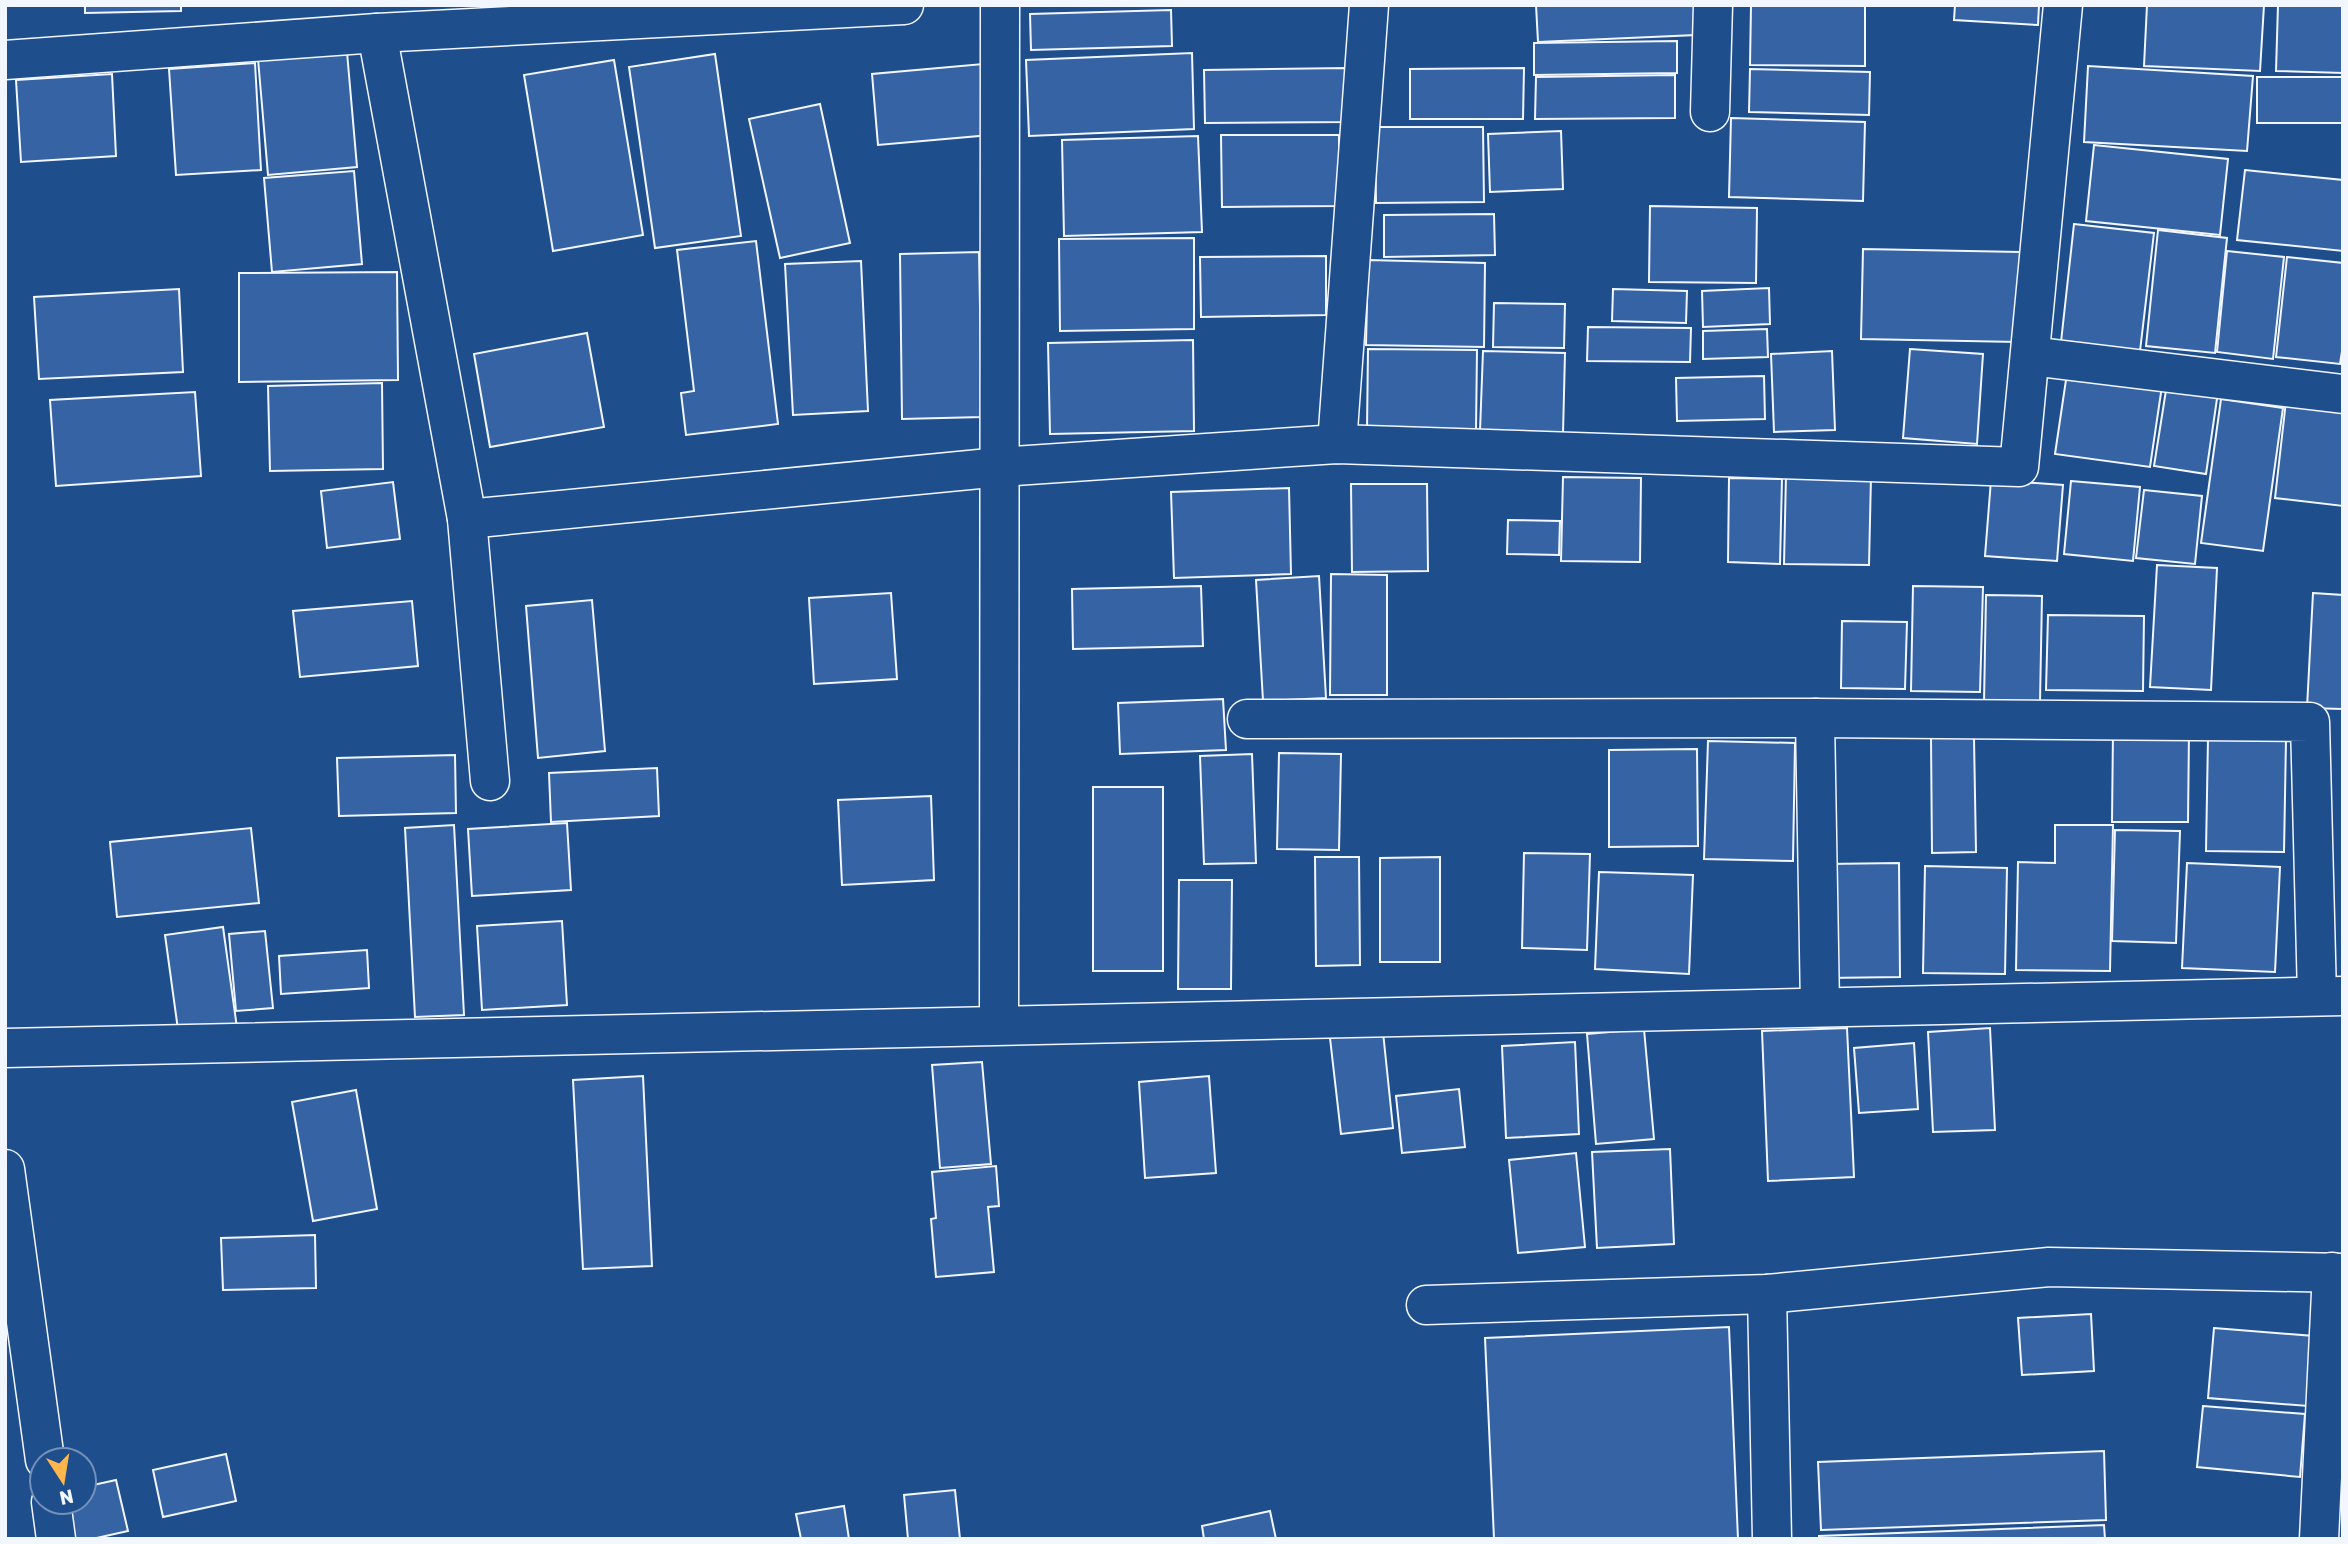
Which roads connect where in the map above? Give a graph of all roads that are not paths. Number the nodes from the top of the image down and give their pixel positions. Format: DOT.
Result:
graph roads {
  1 [pos="904,5"];
  2 [pos="1000,5"];
  3 [pos="1369,5"];
  4 [pos="1713,5"];
  5 [pos="2063,5"];
  6 [pos="377,33"];
  7 [pos="5,60"];
  8 [pos="1710,112"];
  9 [pos="2031,355"];
  10 [pos="2343,394"];
  11 [pos="1337,444"];
  12 [pos="1000,467"];
  13 [pos="467,519"];
  14 [pos="1815,718"];
  15 [pos="1247,719"];
  16 [pos="490,781"];
  17 [pos="2330,996"];
  18 [pos="1820,1007"];
  19 [pos="999,1024"];
  20 [pos="5,1048"];
  21 [pos="5,1169"];
  22 [pos="2337,1273"];
  23 [pos="1767,1294"];
  24 [pos="1426,1305"];
  25 [pos="43,1446"];
  26 [pos="53,1516"];
  27 [pos="56,1539"];
  28 [pos="1772,1539"];
  29 [pos="2319,1539"];
  1 -- 6 [label="street"];
  2 -- 12 [label="street"];
  3 -- 11 [label="street"];
  4 -- 8 [label="street"];
  5 -- 9 [label="street"];
  6 -- 7 [label="street"];
  6 -- 13 [label="street"];
  9 -- 10 [label="street"];
  9 -- 11 [label="street"];
  11 -- 12 [label="street"];
  12 -- 13 [label="street"];
  12 -- 19 [label="street"];
  13 -- 16 [label="street"];
  14 -- 15 [label="street"];
  14 -- 17 [label="street"];
  14 -- 18 [label="street"];
  17 -- 18 [label="street"];
  18 -- 19 [label="street"];
  19 -- 20 [label="street"];
  21 -- 25 [label="street"];
  22 -- 23 [label="street"];
  22 -- 29 [label="street"];
  23 -- 24 [label="street"];
  23 -- 28 [label="street"];
  26 -- 27 [label="street"];
}
